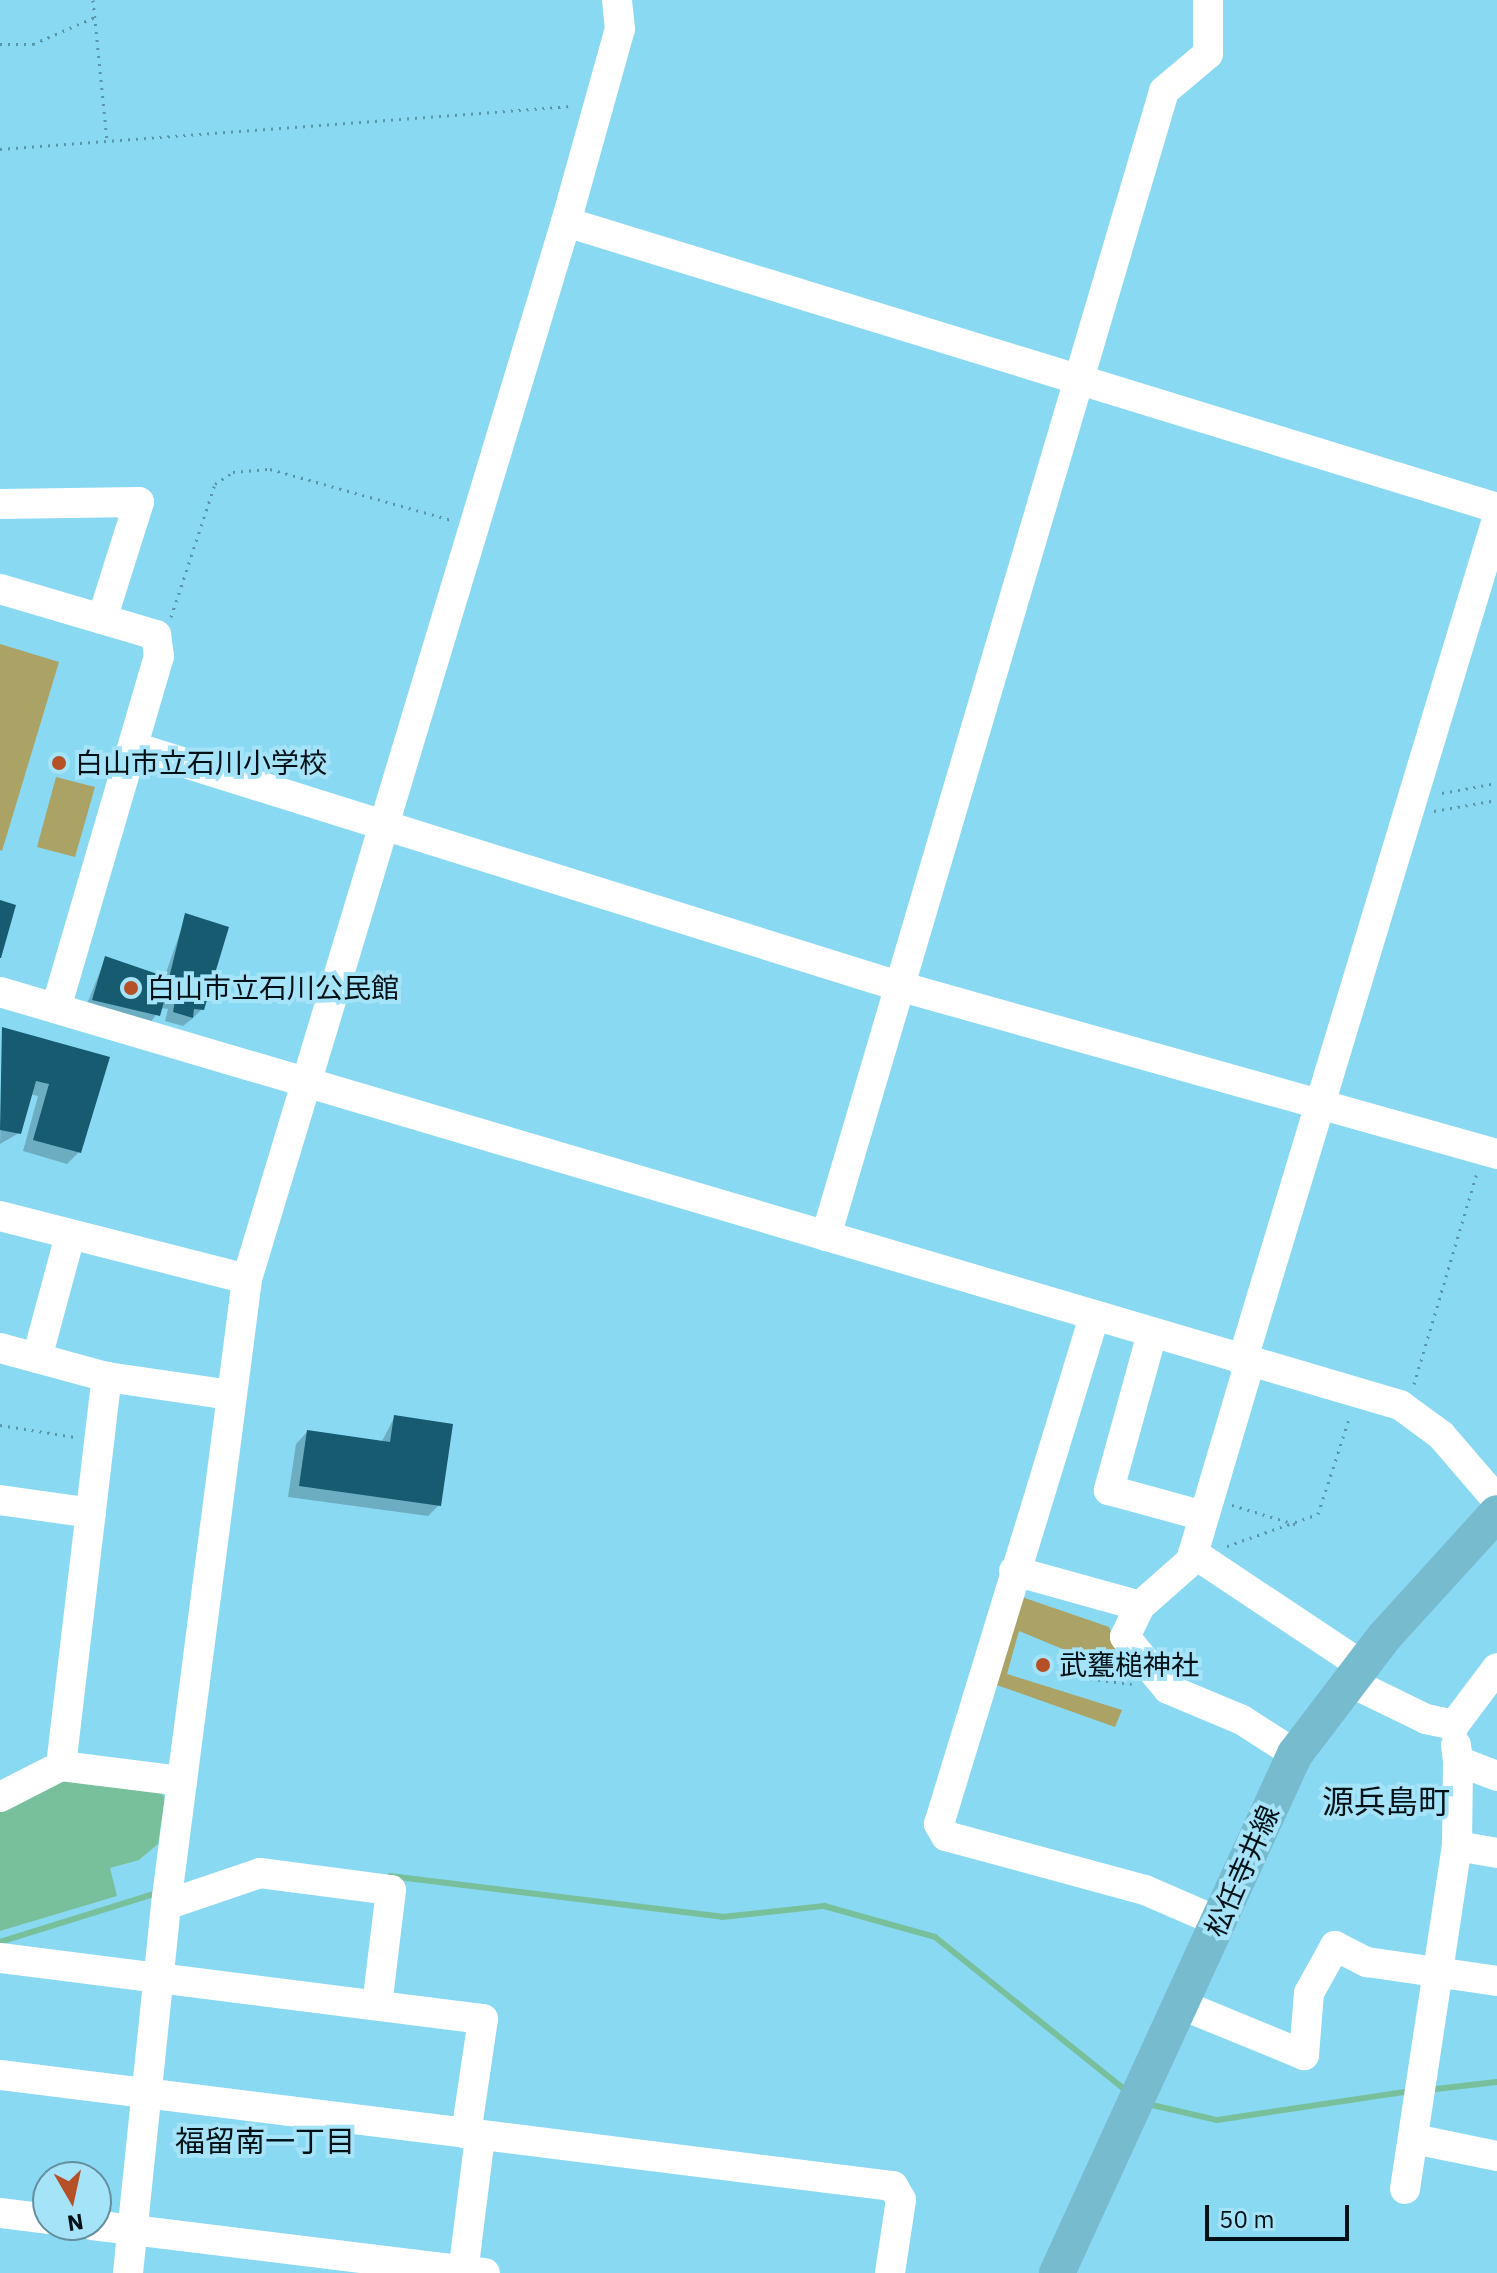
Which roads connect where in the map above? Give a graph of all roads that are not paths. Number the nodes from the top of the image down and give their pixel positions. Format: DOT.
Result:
graph roads {
  1 [pos="617,0"];
  2 [pos="1208,0"];
  3 [pos="566,222"];
  4 [pos="1078,380"];
  5 [pos="0,504"];
  6 [pos="1497,508"];
  7 [pos="1497,519"];
  8 [pos="0,589"];
  9 [pos="102,619"];
  10 [pos="134,747"];
  11 [pos="384,825"];
  12 [pos="895,985"];
  13 [pos="0,992"];
  14 [pos="56,1008"];
  15 [pos="305,1082"];
  16 [pos="1321,1100"];
  17 [pos="1491,1152"];
  18 [pos="0,1216"];
  19 [pos="826,1236"];
  20 [pos="69,1239"];
  21 [pos="247,1279"];
  22 [pos="1094,1317"];
  23 [pos="1151,1337"];
  24 [pos="0,1348"];
  25 [pos="37,1358"];
  26 [pos="1246,1364"];
  27 [pos="107,1377"];
  28 [pos="230,1395"];
  29 [pos="0,1500"];
  30 [pos="1497,1500"];
  31 [pos="1207,1507"];
  32 [pos="91,1513"];
  33 [pos="1497,1513"];
  34 [pos="1193,1553"];
  35 [pos="1014,1571"];
  36 [pos="1140,1606"];
  37 [pos="1497,1668"];
  38 [pos="1355,1673"];
  39 [pos="1454,1725"];
  40 [pos="1295,1754"];
  41 [pos="1458,1761"];
  42 [pos="61,1766"];
  43 [pos="1497,1776"];
  44 [pos="182,1781"];
  45 [pos="0,1797"];
  46 [pos="1457,1846"];
  47 [pos="1497,1853"];
  48 [pos="167,1895"];
  49 [pos="1219,1922"];
  50 [pos="0,1958"];
  51 [pos="1438,1974"];
  52 [pos="160,1978"];
  53 [pos="1497,1981"];
  54 [pos="377,2005"];
  55 [pos="1182,2005"];
  56 [pos="0,2075"];
  57 [pos="148,2096"];
  58 [pos="473,2136"];
  59 [pos="1414,2139"];
  60 [pos="1497,2156"];
  61 [pos="1405,2189"];
  62 [pos="0,2213"];
  63 [pos="32,2217"];
  64 [pos="112,2228"];
  65 [pos="132,2230"];
  66 [pos="470,2272"];
  67 [pos="128,2273"];
  68 [pos="890,2273"];
  69 [pos="1057,2273"];
  1 -- 3 [label="street"];
  2 -- 4 [label="street"];
  3 -- 4 [label="street"];
  3 -- 11 [label="street"];
  4 -- 6 [label="street"];
  4 -- 12 [label="street"];
  5 -- 9 [label="street"];
  7 -- 16 [label="street"];
  8 -- 9 [label="street"];
  9 -- 10 [label="street"];
  10 -- 11 [label="street"];
  10 -- 14 [label="street"];
  11 -- 12 [label="street"];
  11 -- 15 [label="street"];
  12 -- 16 [label="street"];
  12 -- 19 [label="street"];
  13 -- 14 [label="street"];
  14 -- 15 [label="street"];
  15 -- 19 [label="street"];
  15 -- 21 [label="street"];
  16 -- 17 [label="street"];
  16 -- 26 [label="street"];
  18 -- 20 [label="street"];
  19 -- 22 [label="street"];
  20 -- 21 [label="street"];
  20 -- 25 [label="street"];
  21 -- 28 [label="street"];
  22 -- 23 [label="street"];
  22 -- 35 [label="street"];
  23 -- 26 [label="street"];
  23 -- 31 [label="street"];
  24 -- 25 [label="street"];
  25 -- 27 [label="street"];
  26 -- 30 [label="street"];
  26 -- 31 [label="street"];
  27 -- 28 [label="street"];
  27 -- 32 [label="street"];
  28 -- 44 [label="street"];
  29 -- 32 [label="street"];
  31 -- 34 [label="street"];
  32 -- 42 [label="street"];
  33 -- 38 [label="main road, 松任寺井線"];
  34 -- 36 [label="street"];
  34 -- 38 [label="street"];
  35 -- 36 [label="street"];
  35 -- 49 [label="street"];
  36 -- 40 [label="street"];
  37 -- 39 [label="street"];
  38 -- 39 [label="street"];
  38 -- 40 [label="main road, 松任寺井線"];
  39 -- 41 [label="street"];
  40 -- 49 [label="main road, 松任寺井線"];
  41 -- 43 [label="street"];
  41 -- 46 [label="street"];
  42 -- 44 [label="street"];
  42 -- 45 [label="street"];
  44 -- 48 [label="street"];
  46 -- 47 [label="street"];
  46 -- 51 [label="street"];
  48 -- 52 [label="street"];
  48 -- 54 [label="street"];
  49 -- 55 [label="main road, 松任寺井線"];
  50 -- 52 [label="street"];
  51 -- 53 [label="street"];
  51 -- 55 [label="street"];
  51 -- 59 [label="street"];
  52 -- 54 [label="street"];
  52 -- 57 [label="street"];
  54 -- 58 [label="street"];
  55 -- 69 [label="main road, 松任寺井線"];
  56 -- 57 [label="street"];
  57 -- 58 [label="street"];
  57 -- 65 [label="street"];
  58 -- 66 [label="street"];
  58 -- 68 [label="street"];
  59 -- 60 [label="street"];
  59 -- 61 [label="street"];
  62 -- 63 [label="street"];
  64 -- 65 [label="street"];
  65 -- 66 [label="street"];
  65 -- 67 [label="street"];
}
